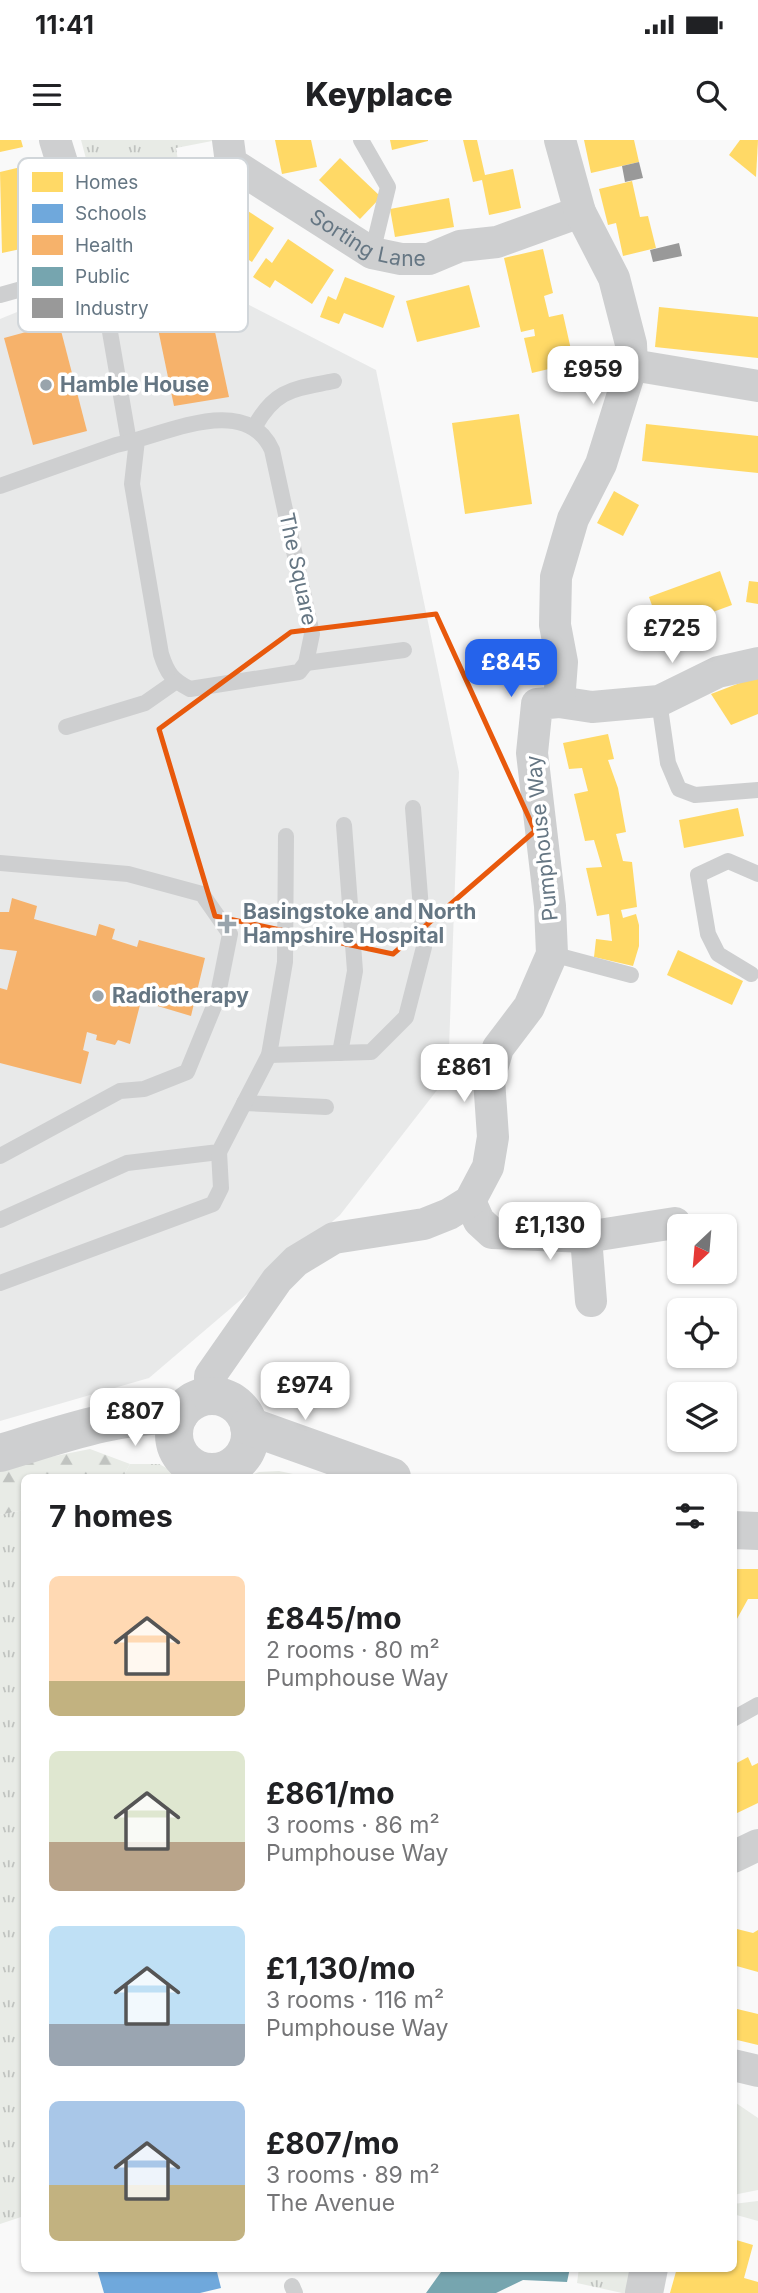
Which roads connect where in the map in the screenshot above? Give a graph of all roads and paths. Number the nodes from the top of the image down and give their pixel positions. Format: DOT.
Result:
graph roads {
  1 [pos="55,140"];
  2 [pos="228,140"];
  3 [pos="361,140"];
  4 [pos="560,140"];
  5 [pos="61,158"];
  6 [pos="230,158"];
  7 [pos="248,174"];
  8 [pos="580,212"];
  9 [pos="372,253"];
  10 [pos="18,290"];
  11 [pos="0,295"];
  12 [pos="110,332"];
  13 [pos="632,365"];
  14 [pos="334,381"];
  15 [pos="758,386"];
  16 [pos="255,426"];
  17 [pos="127,442"];
  18 [pos="0,486"];
  19 [pos="404,650"];
  20 [pos="306,663"];
  21 [pos="758,663"];
  22 [pos="175,682"];
  23 [pos="659,701"];
  24 [pos="559,702"];
  25 [pos="66,727"];
  26 [pos="758,790"];
  27 [pos="414,808"];
  28 [pos="344,825"];
  29 [pos="286,836"];
  30 [pos="0,863"];
  31 [pos="758,874"];
  32 [pos="552,954"];
  33 [pos="751,974"];
  34 [pos="631,975"];
  35 [pos="340,1053"];
  36 [pos="269,1055"];
  37 [pos="244,1103"];
  38 [pos="326,1107"];
  39 [pos="219,1152"];
  40 [pos="0,1156"];
  41 [pos="470,1201"];
  42 [pos="0,1220"];
  43 [pos="667,1224"];
  44 [pos="586,1237"];
  45 [pos="0,1283"];
  46 [pos="591,1301"];
  47 [pos="215,1423"];
  48 [pos="0,1453"];
  49 [pos="384,1474"];
  50 [pos="737,1530"];
  51 [pos="758,1531"];
  52 [pos="758,1705"];
  53 [pos="737,1717"];
  54 [pos="758,1845"];
  55 [pos="737,1855"];
  56 [pos="737,2066"];
  57 [pos="758,2071"];
  58 [pos="648,2272"];
  59 [pos="644,2293"];
  1 -- 5 [label="street"];
  2 -- 6 [label="street, Sorting Lane"];
  3 -- 9 [label="lane"];
  4 -- 8 [label="street"];
  7 -- 9 [label="street, Sorting Lane"];
  8 -- 9 [label="street, Sorting Lane"];
  8 -- 13 [label="street"];
  10 -- 11 [label="lane"];
  12 -- 17 [label="lane"];
  13 -- 15 [label="street"];
  13 -- 24 [label="street"];
  14 -- 16 [label="lane"];
  16 -- 17 [label="lane"];
  16 -- 20 [label="lane, The Square"];
  17 -- 18 [label="lane"];
  17 -- 22 [label="lane"];
  19 -- 20 [label="lane"];
  20 -- 22 [label="lane"];
  21 -- 23 [label="street"];
  22 -- 25 [label="lane"];
  23 -- 24 [label="street"];
  23 -- 26 [label="lane"];
  24 -- 32 [label="street, Pumphouse Way"];
  27 -- 35 [label="lane"];
  28 -- 35 [label="lane"];
  29 -- 36 [label="lane"];
  30 -- 40 [label="lane"];
  31 -- 33 [label="lane"];
  32 -- 34 [label="lane"];
  32 -- 41 [label="street, Pumphouse Way"];
  35 -- 36 [label="lane"];
  36 -- 37 [label="lane"];
  37 -- 38 [label="lane"];
  37 -- 39 [label="lane"];
  39 -- 42 [label="lane"];
  39 -- 45 [label="lane"];
  41 -- 44 [label="street"];
  41 -- 47 [label="street"];
  43 -- 44 [label="street"];
  44 -- 46 [label="street"];
  47 -- 48 [label="street"];
  47 -- 49 [label="street"];
  50 -- 51 [label="street"];
  52 -- 53 [label="lane"];
  54 -- 55 [label="street"];
  56 -- 57 [label="street"];
  58 -- 59 [label="street"];
}
